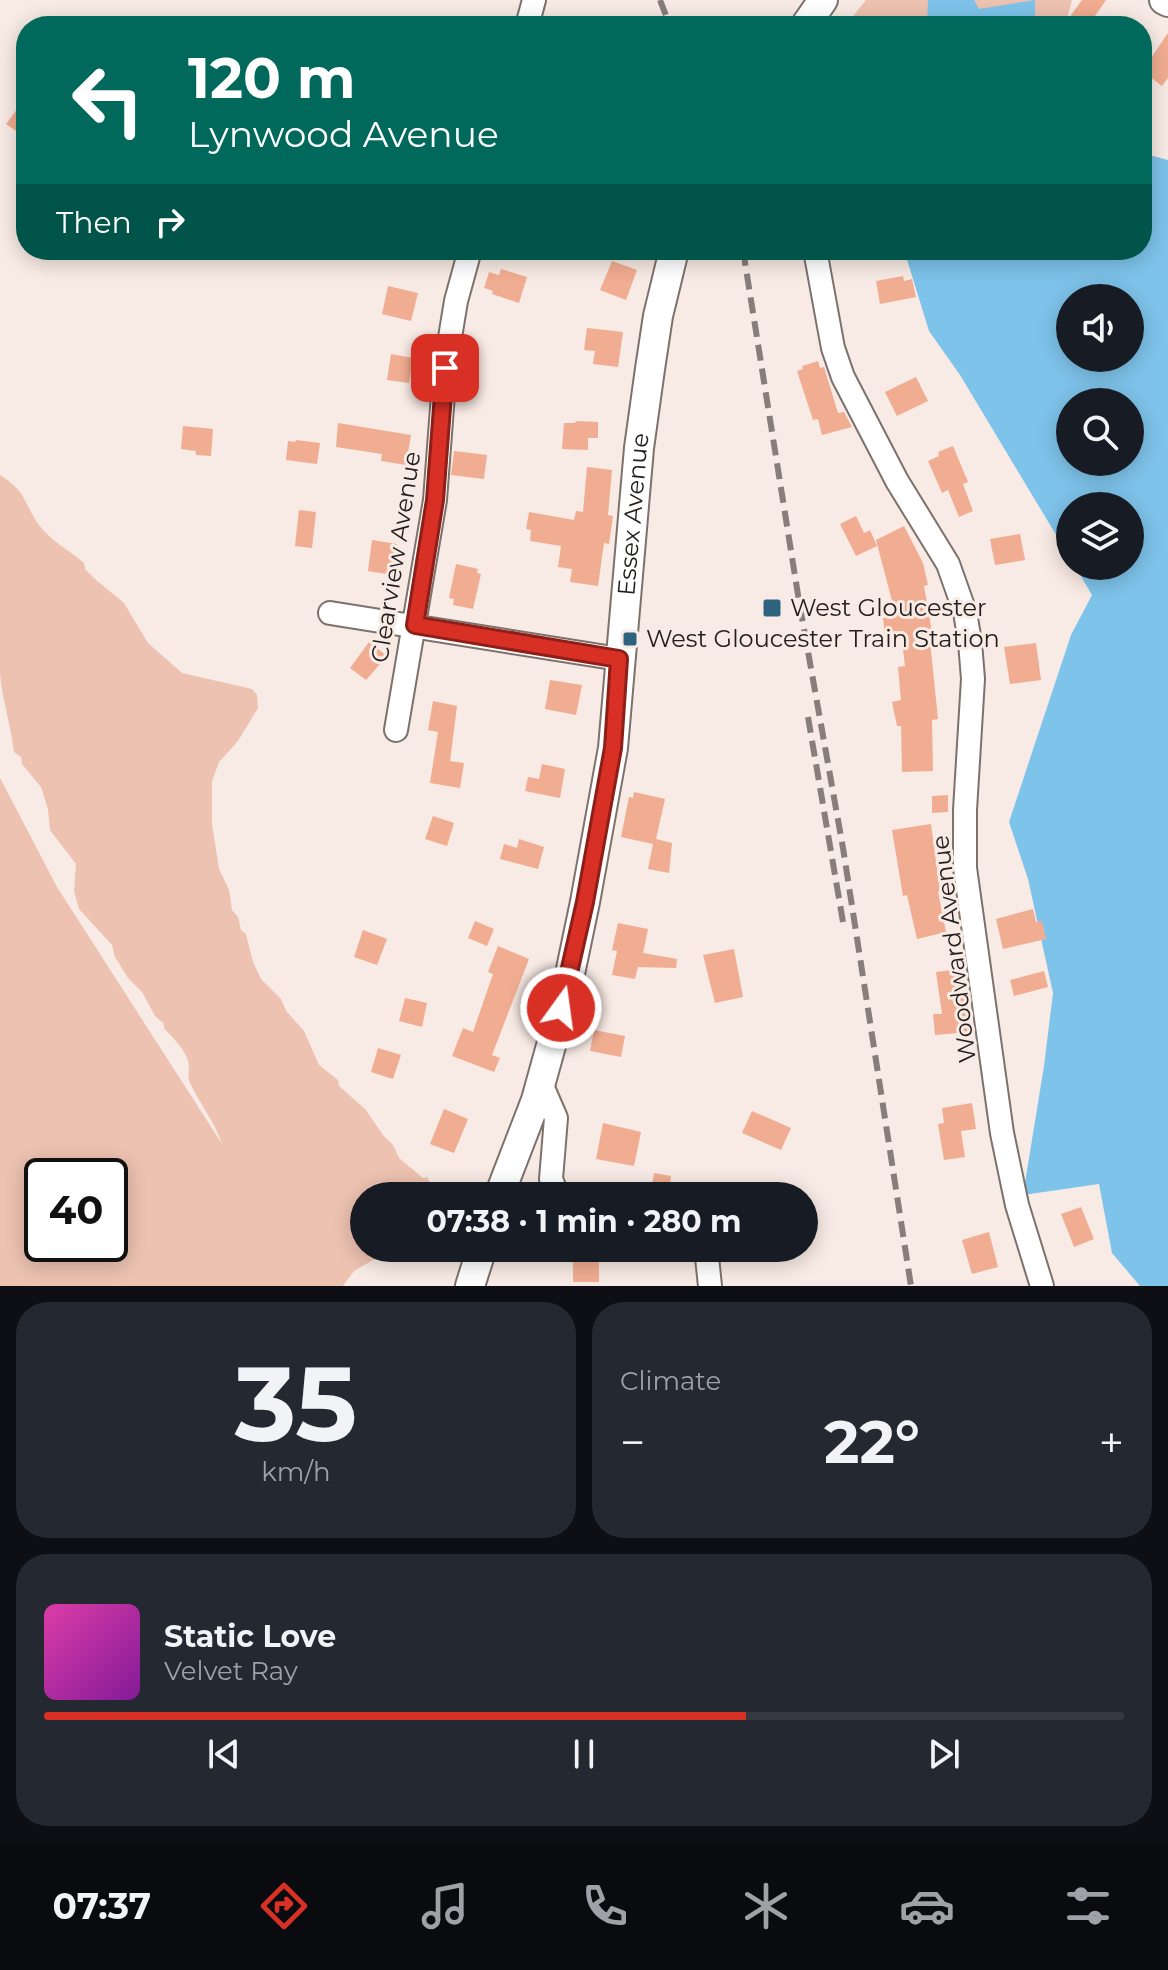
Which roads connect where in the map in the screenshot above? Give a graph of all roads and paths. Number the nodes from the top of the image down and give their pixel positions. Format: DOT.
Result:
graph roads {
  1 [pos="467,260"];
  2 [pos="665,260"];
  3 [pos="817,260"];
  4 [pos="330,613"];
  5 [pos="415,625"];
  6 [pos="619,659"];
  7 [pos="396,730"];
  8 [pos="540,1081"];
  9 [pos="504,1182"];
  10 [pos="552,1182"];
  11 [pos="478,1262"];
  12 [pos="707,1262"];
  13 [pos="470,1286"];
  14 [pos="710,1286"];
  15 [pos="1042,1286"];
  1 -- 5 [label="street, Clearview Avenue"];
  2 -- 6 [label="street, Essex Avenue"];
  3 -- 15 [label="street, Woodward Avenue"];
  4 -- 5 [label="street"];
  5 -- 6 [label="street"];
  5 -- 7 [label="street, Clearview Avenue"];
  6 -- 8 [label="street, Essex Avenue"];
  8 -- 9 [label="street, Essex Avenue"];
  8 -- 10 [label="street"];
  11 -- 13 [label="street"];
  12 -- 14 [label="street"];
}
